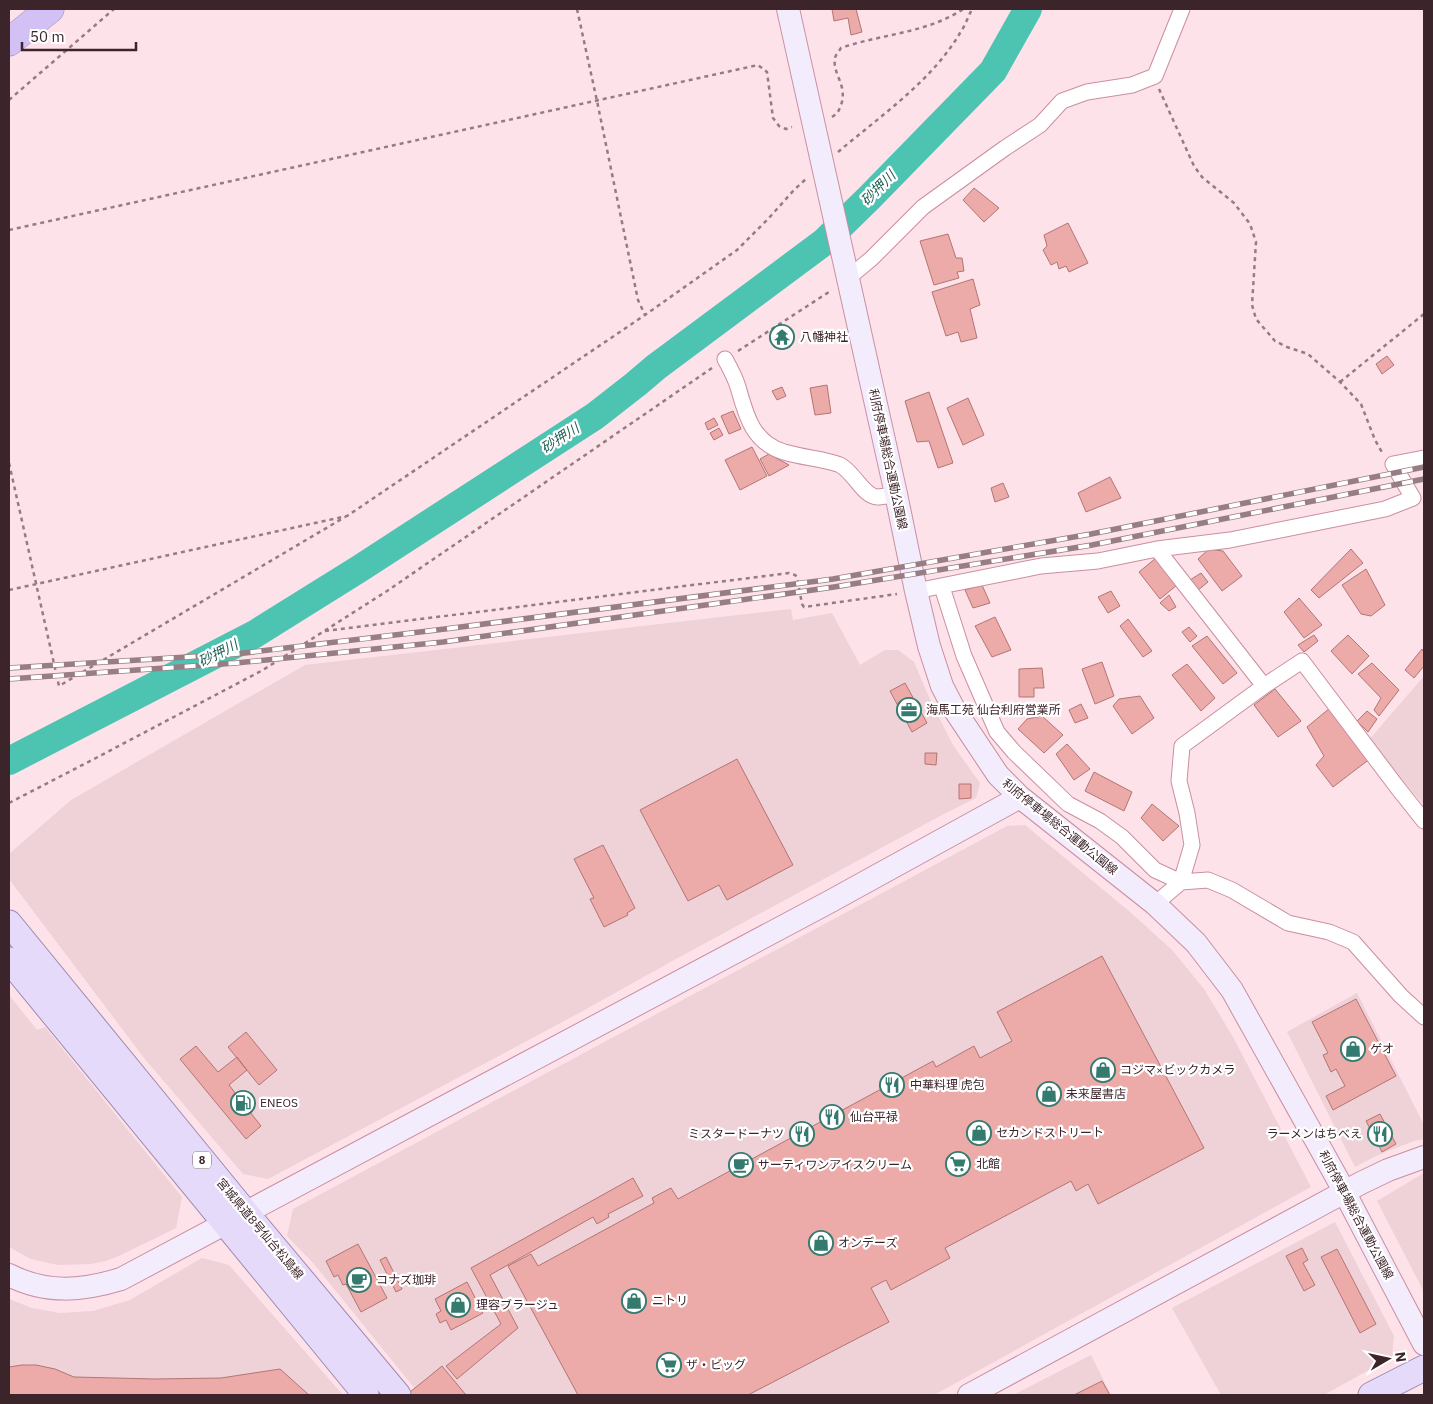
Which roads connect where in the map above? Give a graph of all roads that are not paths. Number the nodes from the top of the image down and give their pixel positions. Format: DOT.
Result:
graph roads {
  1 [pos="50,9"];
  2 [pos="788,9"];
  3 [pos="1182,9"];
  4 [pos="9,42"];
  5 [pos="846,269"];
  6 [pos="725,359"];
  7 [pos="1424,458"];
  8 [pos="896,494"];
  9 [pos="1157,549"];
  10 [pos="942,587"];
  11 [pos="916,591"];
  12 [pos="1264,686"];
  13 [pos="1020,797"];
  14 [pos="1424,821"];
  15 [pos="1181,882"];
  16 [pos="1155,904"];
  17 [pos="9,923"];
  18 [pos="9,960"];
  19 [pos="1424,1017"];
  20 [pos="1424,1157"];
  21 [pos="1344,1192"];
  22 [pos="236,1219"];
  23 [pos="9,1275"];
  24 [pos="1424,1344"];
  25 [pos="1424,1368"];
  26 [pos="366,1395"];
  27 [pos="398,1395"];
  28 [pos="969,1395"];
  29 [pos="1371,1395"];
  1 -- 4 [label="highway"];
  2 -- 5 [label="street, 利府停車場総合運動公園線"];
  3 -- 5 [label="street"];
  5 -- 8 [label="street, 利府停車場総合運動公園線"];
  6 -- 8 [label="street"];
  7 -- 9 [label="street"];
  8 -- 11 [label="street, 利府停車場総合運動公園線"];
  9 -- 10 [label="street"];
  9 -- 12 [label="street"];
  10 -- 11 [label="street"];
  10 -- 15 [label="street"];
  11 -- 13 [label="street, 利府停車場総合運動公園線"];
  12 -- 14 [label="street"];
  12 -- 15 [label="street"];
  13 -- 16 [label="street, 利府停車場総合運動公園線"];
  13 -- 22 [label="street"];
  15 -- 16 [label="street"];
  15 -- 19 [label="street"];
  16 -- 21 [label="street, 利府停車場総合運動公園線"];
  17 -- 22 [label="main road, 宮城県道8号仙台松島線 / 8"];
  18 -- 22 [label="main road, 宮城県道8号仙台松島線 / 8"];
  20 -- 21 [label="street"];
  21 -- 24 [label="street, 利府停車場総合運動公園線"];
  21 -- 28 [label="street"];
  22 -- 23 [label="street"];
  22 -- 26 [label="main road, 宮城県道8号仙台松島線 / 8"];
  22 -- 27 [label="main road, 宮城県道8号仙台松島線 / 8"];
  25 -- 29 [label="main road"];
}
